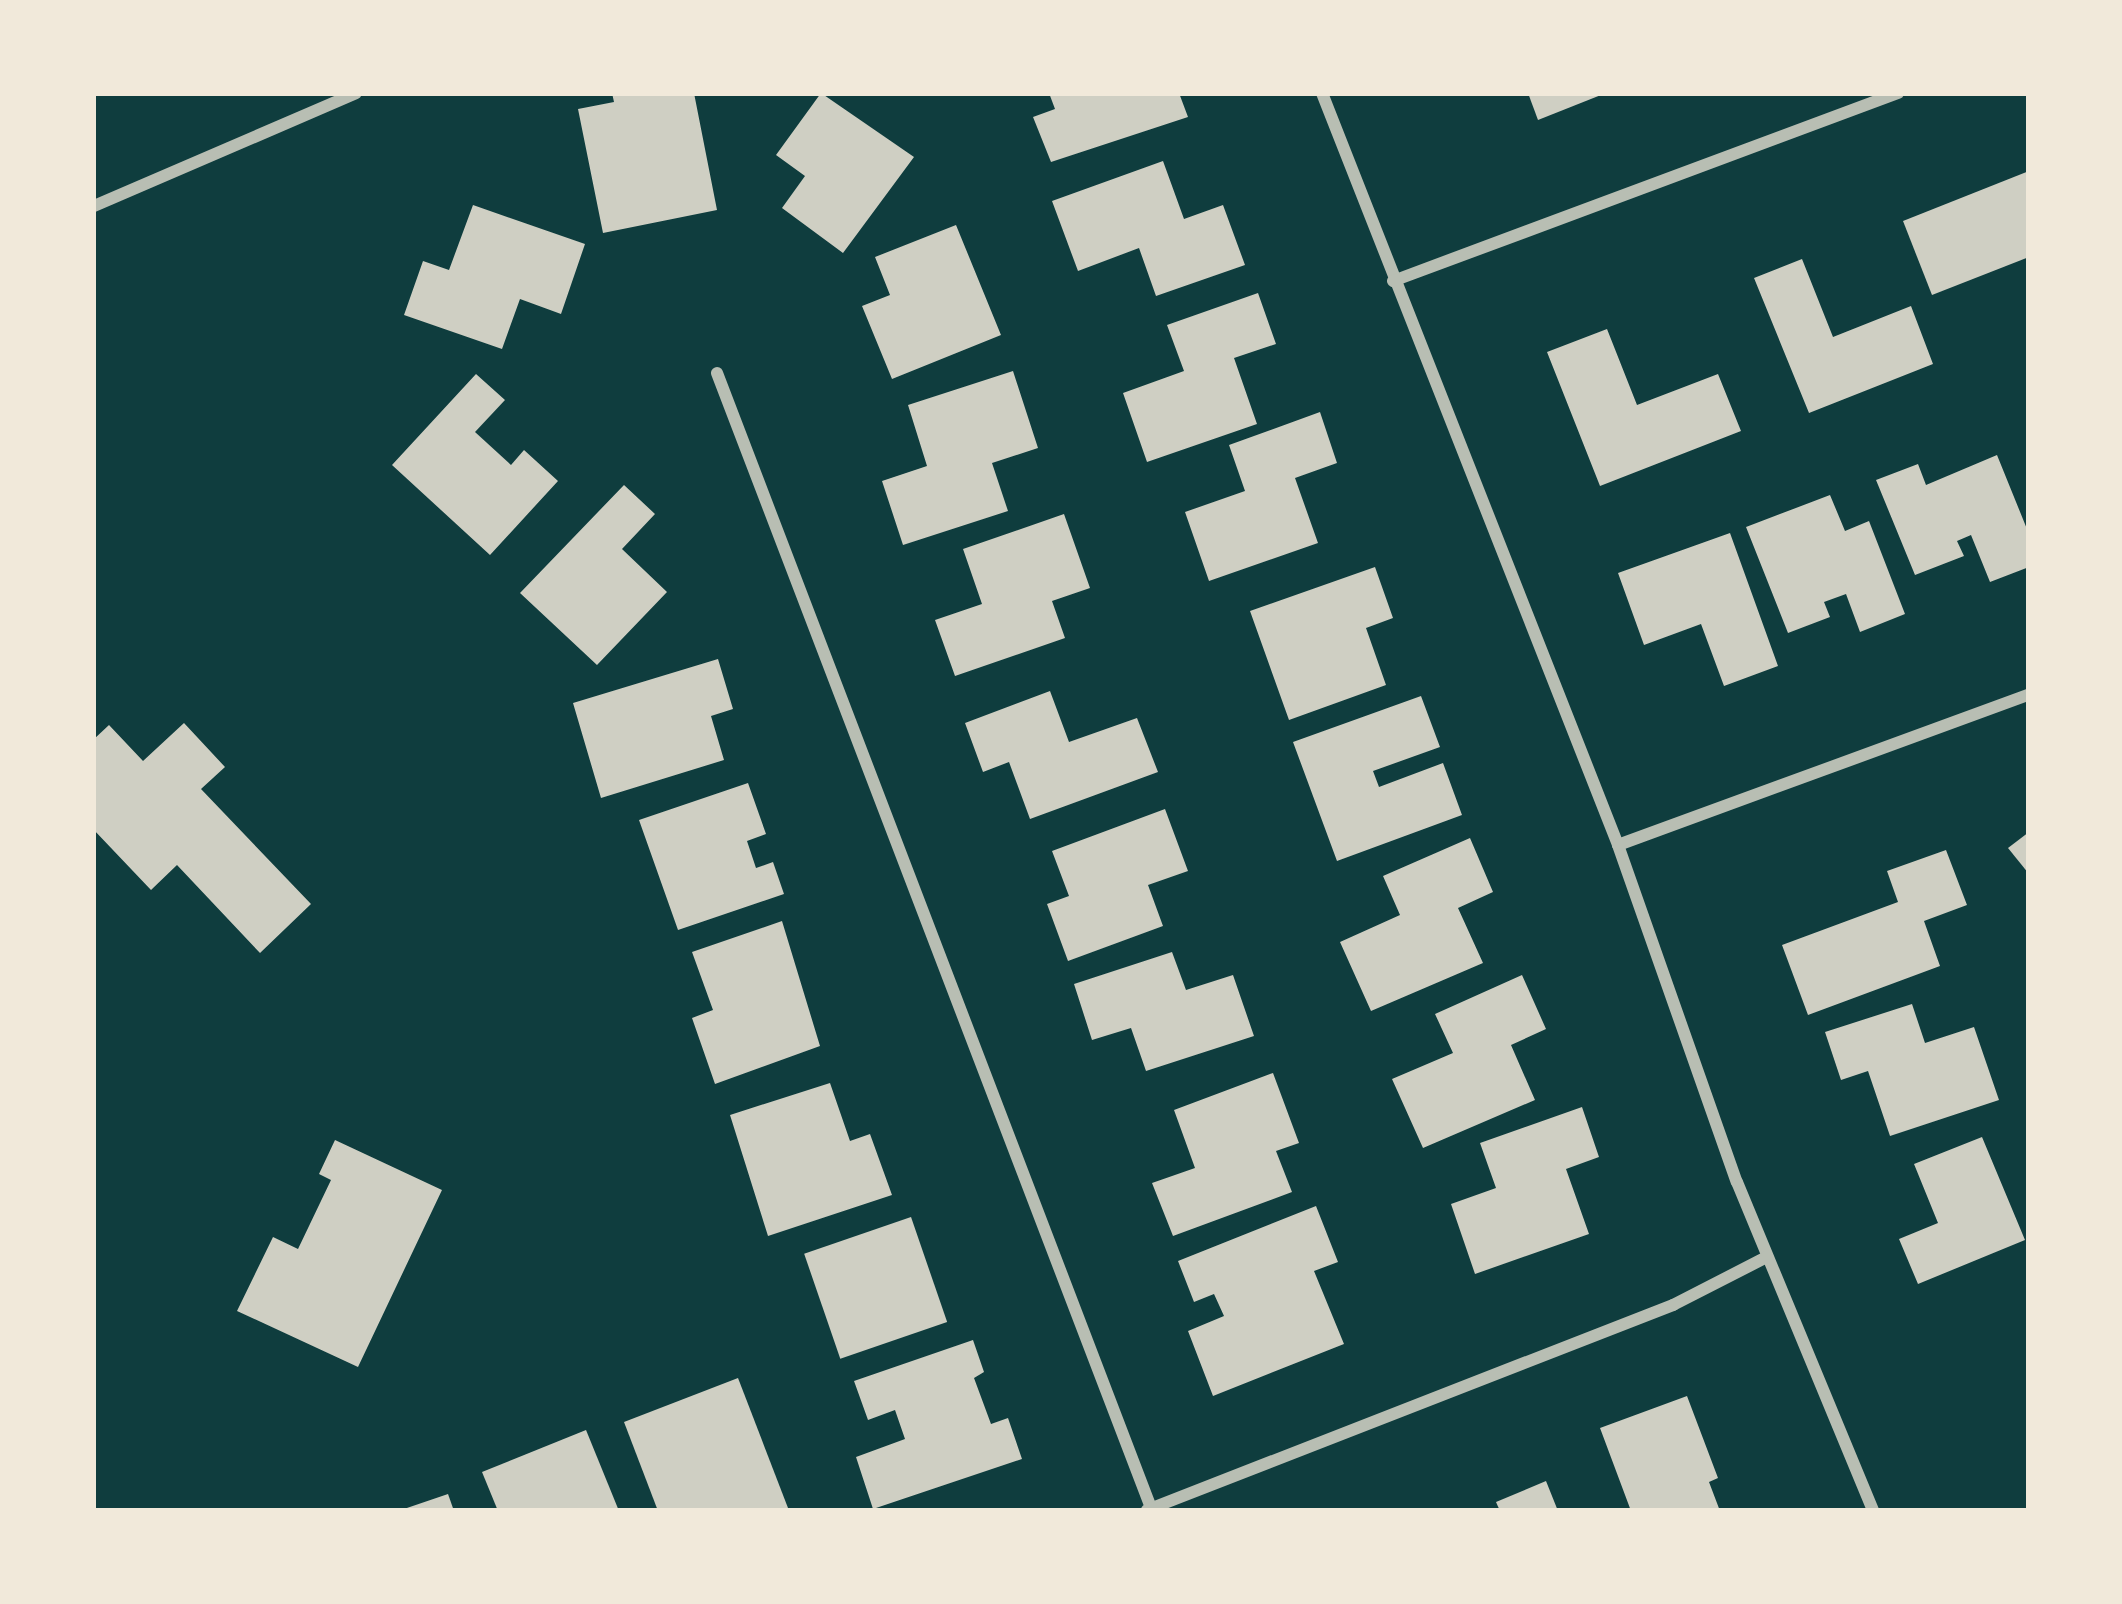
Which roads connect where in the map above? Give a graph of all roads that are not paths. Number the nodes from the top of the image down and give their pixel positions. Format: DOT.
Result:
graph roads {
  1 [pos="356,93"];
  2 [pos="1322,93"];
  3 [pos="1898,93"];
  4 [pos="94,206"];
  5 [pos="1394,281"];
  6 [pos="716,373"];
  7 [pos="2029,695"];
  8 [pos="1618,845"];
  9 [pos="1767,1257"];
  10 [pos="1148,1510"];
  11 [pos="1873,1511"];
  1 -- 4 [label="street"];
  2 -- 5 [label="street"];
  3 -- 5 [label="street"];
  5 -- 8 [label="street"];
  6 -- 10 [label="street"];
  7 -- 8 [label="street"];
  8 -- 9 [label="street"];
  9 -- 10 [label="street"];
  9 -- 11 [label="street"];
}
